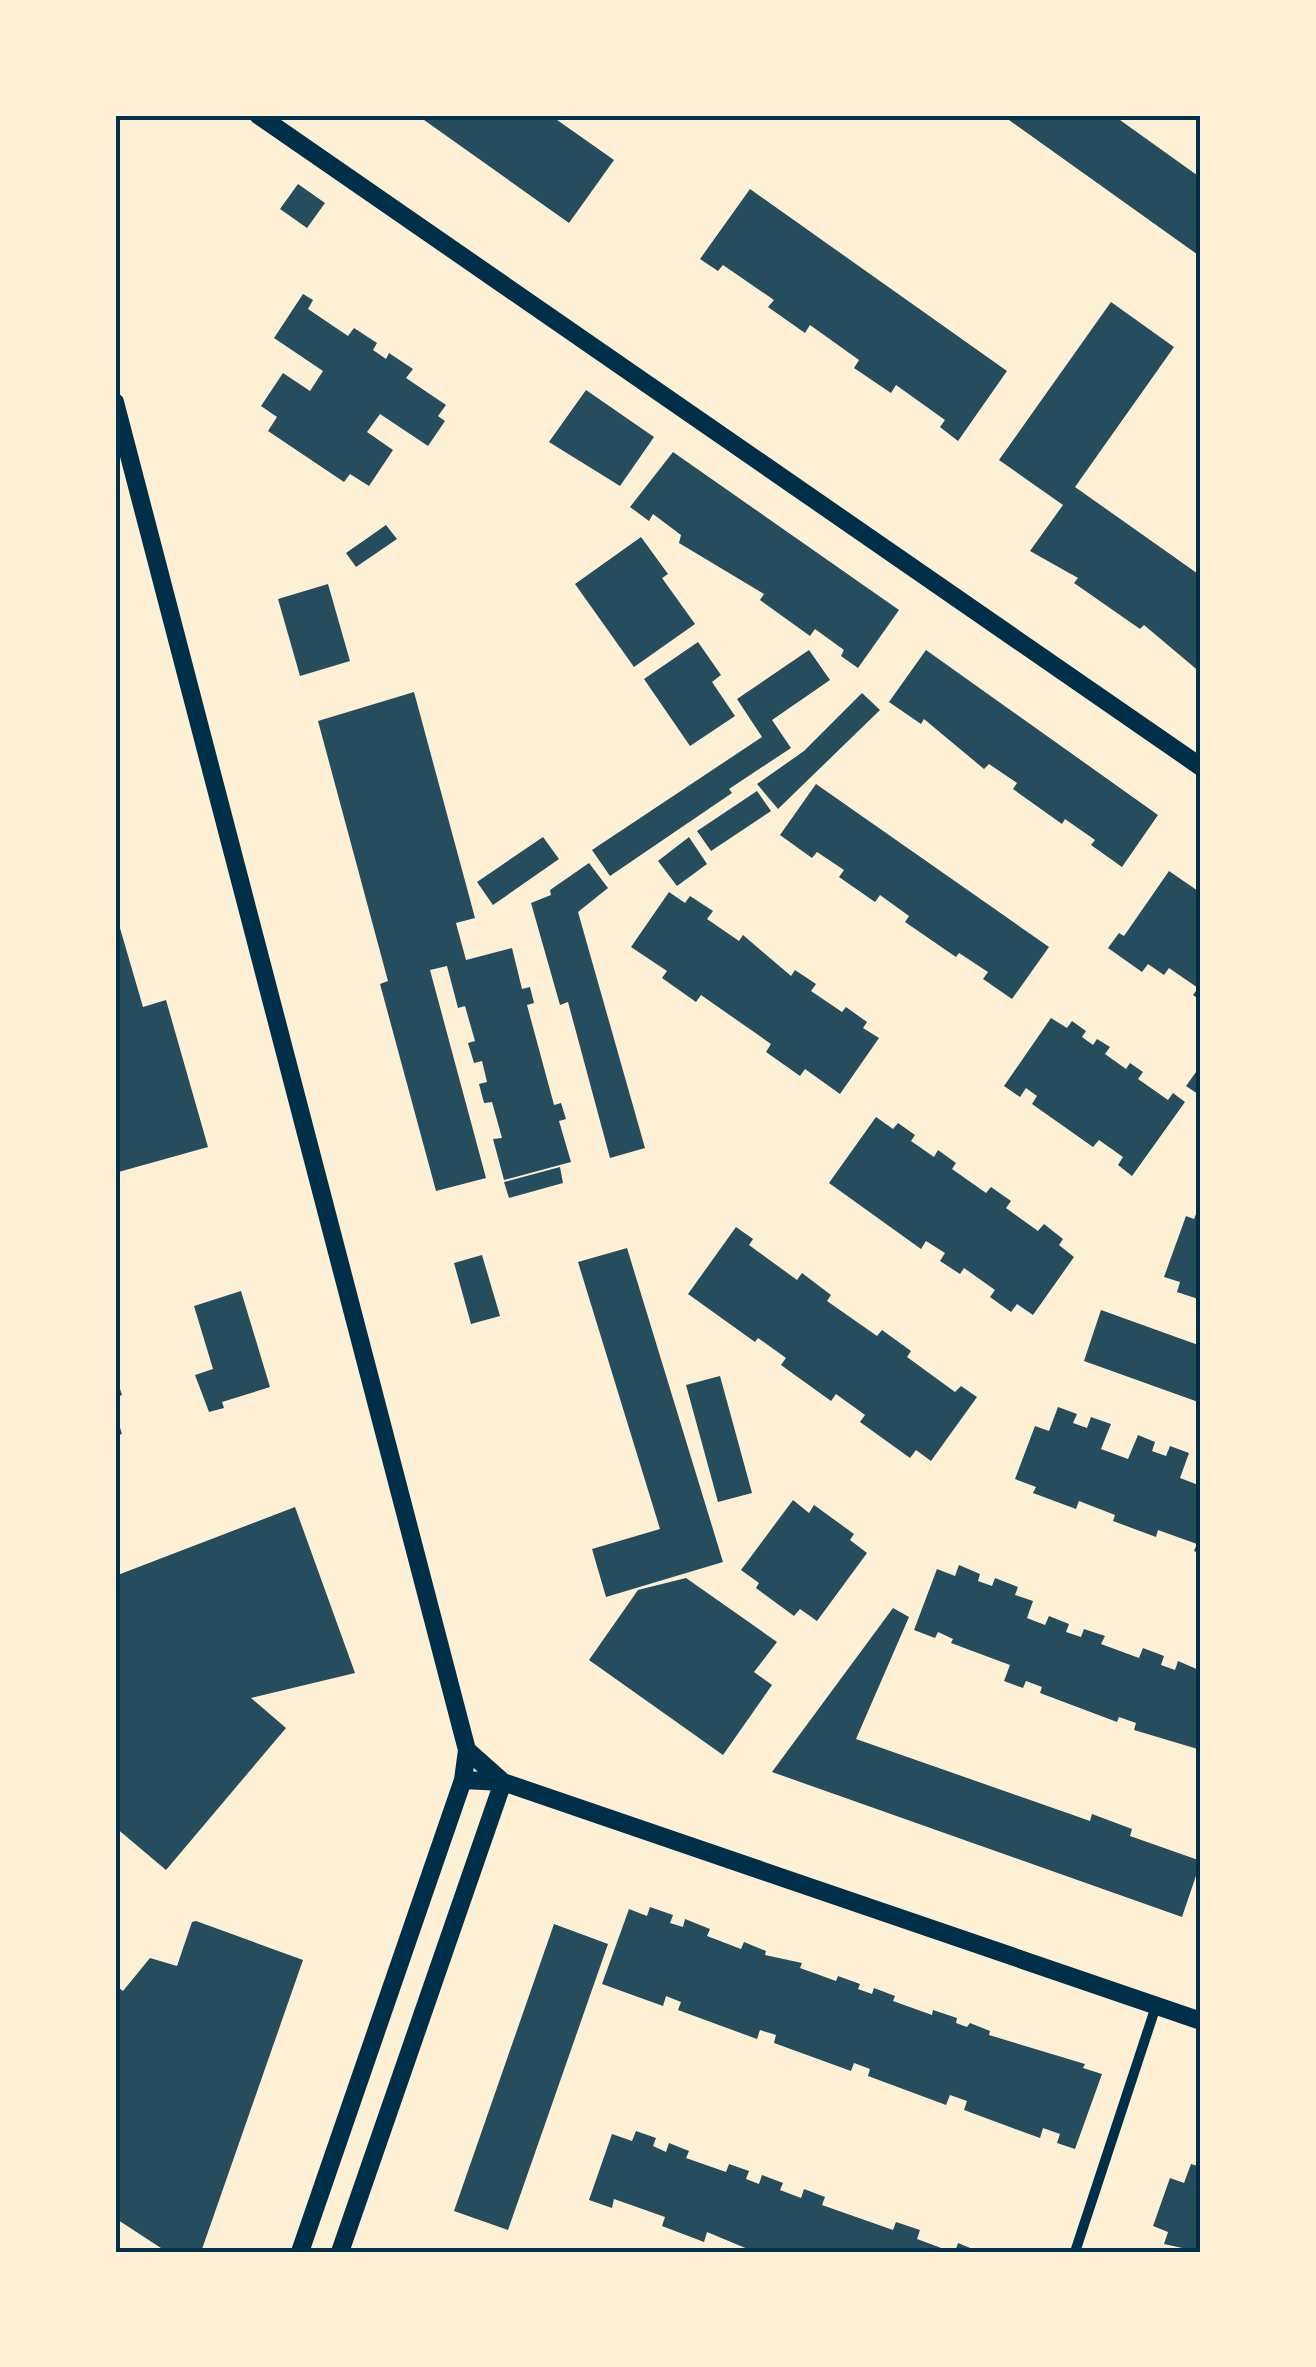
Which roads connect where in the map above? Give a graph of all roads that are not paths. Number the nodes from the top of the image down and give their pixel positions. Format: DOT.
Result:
graph roads {
  1 [pos="258,115"];
  2 [pos="115,402"];
  3 [pos="1201,767"];
  4 [pos="467,1750"];
  5 [pos="462,1780"];
  6 [pos="503,1782"];
  7 [pos="1156,2006"];
  8 [pos="1201,2021"];
  9 [pos="300,2252"];
  10 [pos="340,2252"];
  11 [pos="1075,2252"];
  1 -- 3 [label="street"];
  2 -- 4 [label="street"];
  4 -- 5 [label="street"];
  4 -- 6 [label="street"];
  5 -- 6 [label="street"];
  5 -- 9 [label="street"];
  6 -- 7 [label="street"];
  6 -- 10 [label="street"];
  7 -- 8 [label="street"];
  7 -- 11 [label="street"];
}
